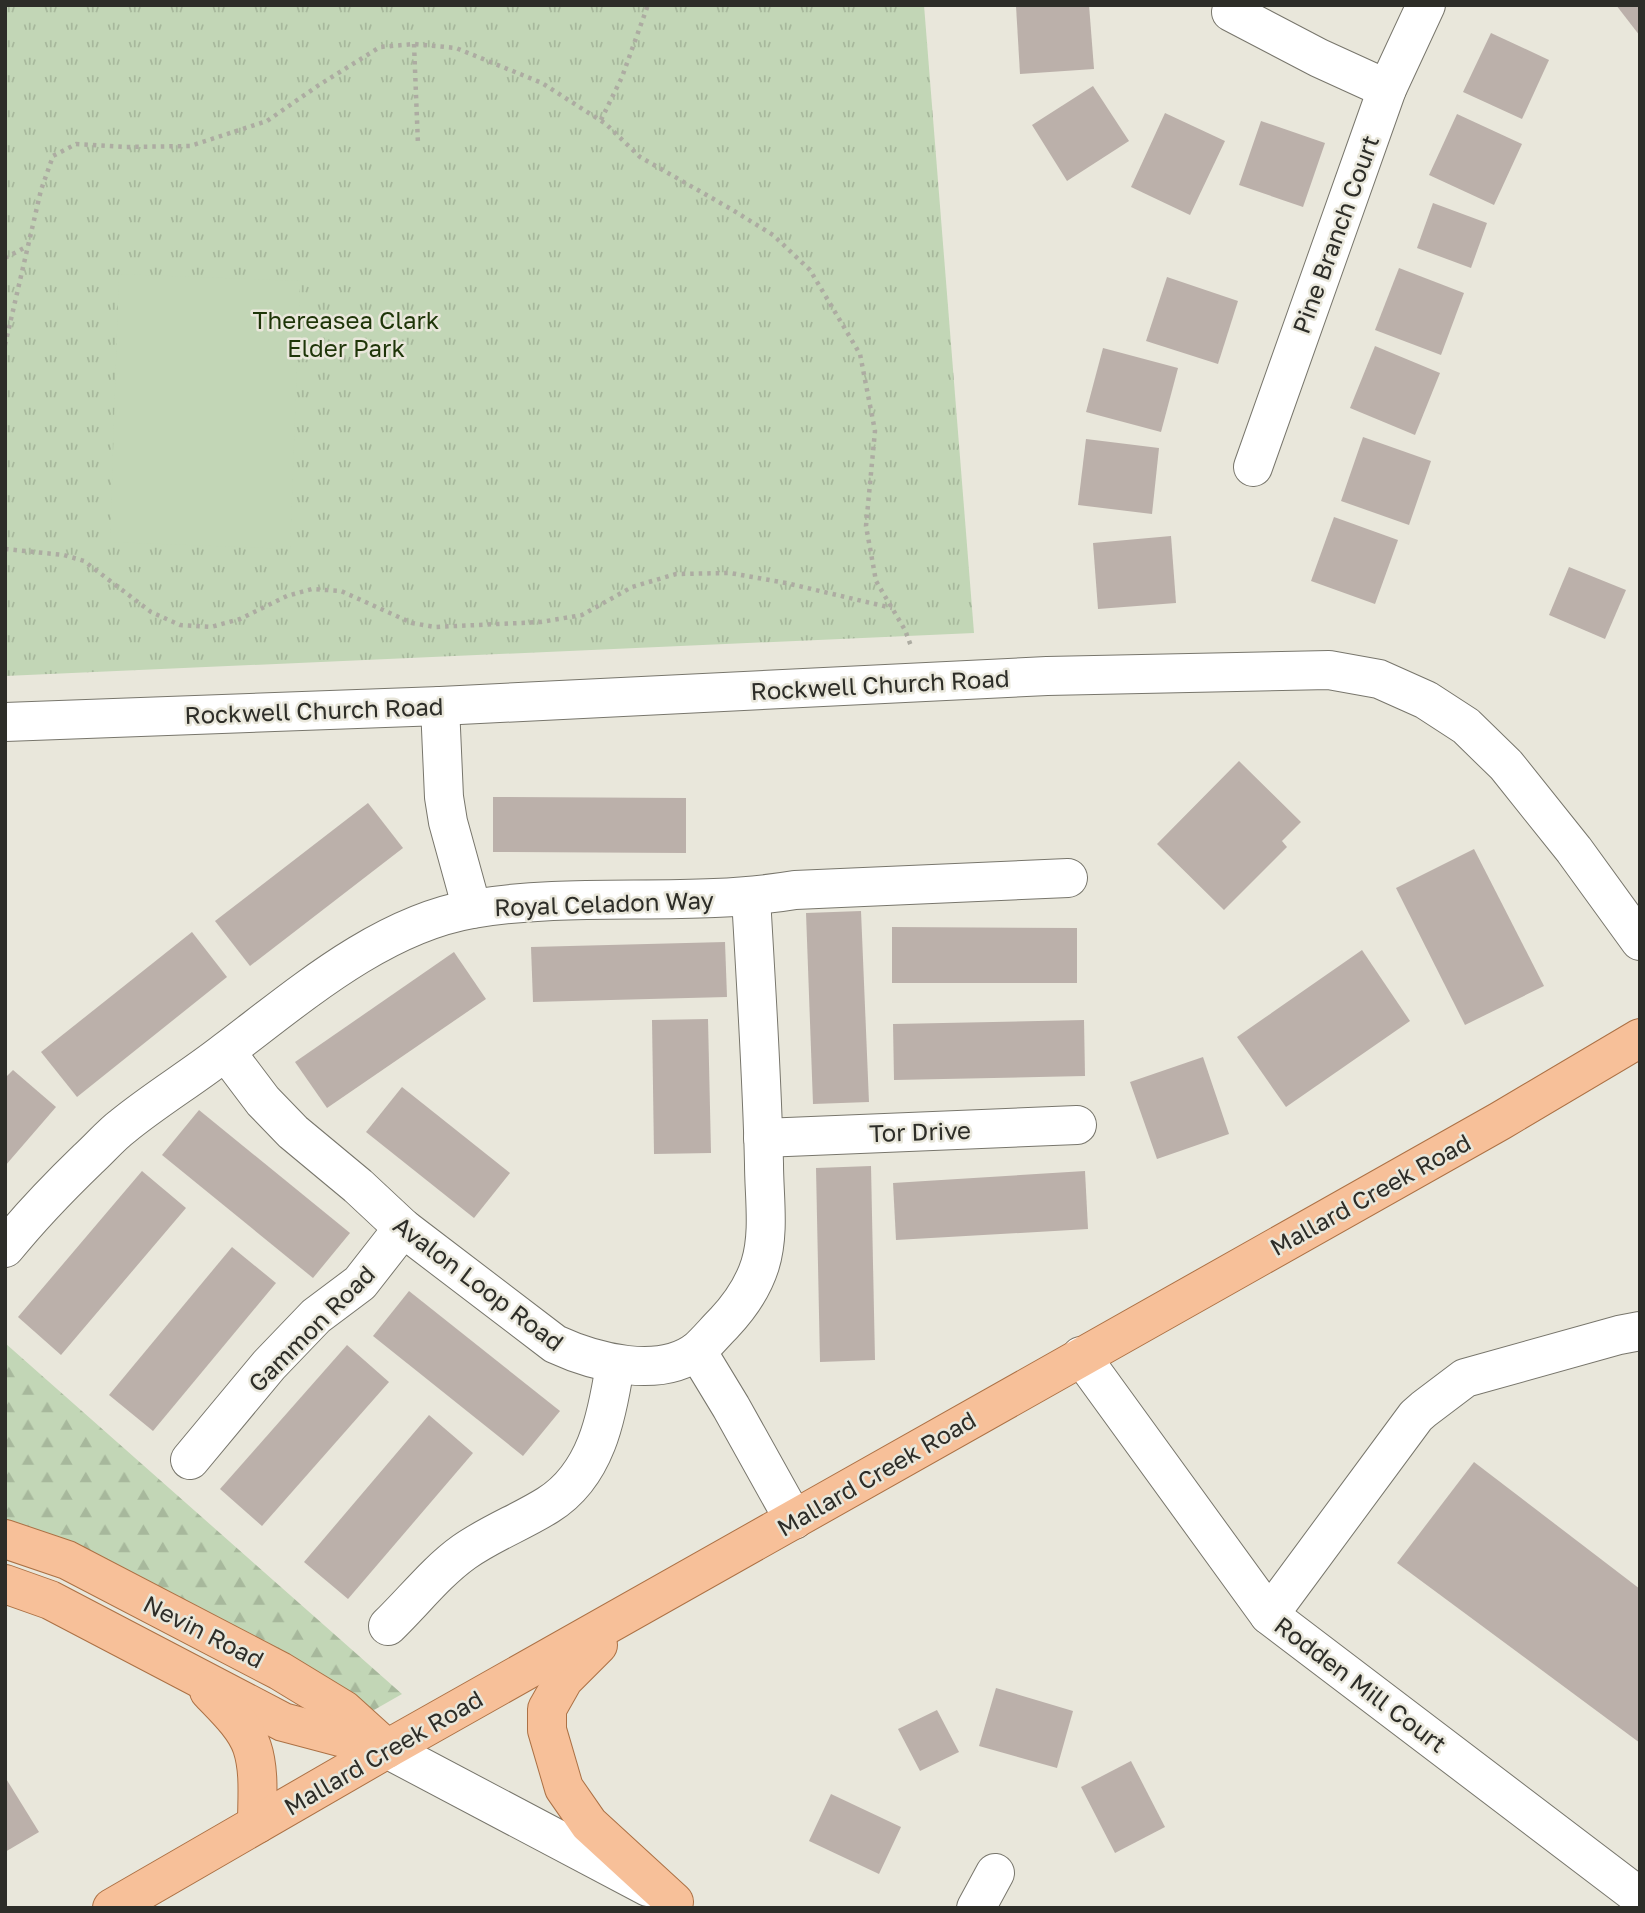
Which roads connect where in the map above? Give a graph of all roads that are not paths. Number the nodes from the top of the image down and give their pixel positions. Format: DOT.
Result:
graph roads {
  1 [pos="1426,5"];
  2 [pos="1231,12"];
  3 [pos="1387,89"];
  4 [pos="1253,467"];
  5 [pos="440,706"];
  6 [pos="5,722"];
  7 [pos="1068,878"];
  8 [pos="751,897"];
  9 [pos="472,909"];
  10 [pos="1640,941"];
  11 [pos="1640,1038"];
  12 [pos="226,1052"];
  13 [pos="1077,1125"];
  14 [pos="763,1138"];
  15 [pos="403,1228"];
  16 [pos="5,1248"];
  17 [pos="1640,1331"];
  18 [pos="697,1351"];
  19 [pos="1081,1356"];
  20 [pos="615,1365"];
  21 [pos="190,1460"];
  22 [pos="794,1520"];
  23 [pos="5,1539"];
  24 [pos="5,1584"];
  25 [pos="632,1611"];
  26 [pos="1269,1615"];
  27 [pos="388,1626"];
  28 [pos="196,1676"];
  29 [pos="387,1749"];
  30 [pos="257,1824"];
  31 [pos="995,1873"];
  32 [pos="1640,1897"];
  33 [pos="680,1905"];
  34 [pos="112,1908"];
  35 [pos="976,1908"];
  1 -- 3 [label="street, Pine Branch Court"];
  2 -- 3 [label="street"];
  3 -- 4 [label="street, Pine Branch Court"];
  5 -- 6 [label="street, Rockwell Church Road"];
  5 -- 9 [label="street"];
  5 -- 10 [label="street, Rockwell Church Road"];
  7 -- 8 [label="street, Royal Celadon Way"];
  8 -- 9 [label="street, Royal Celadon Way"];
  8 -- 14 [label="street, Avalon Loop Road"];
  9 -- 12 [label="street, Royal Celadon Way"];
  11 -- 19 [label="main road, Mallard Creek Road"];
  12 -- 15 [label="street, Avalon Loop Road"];
  12 -- 16 [label="street, Royal Celadon Way"];
  13 -- 14 [label="street, Tor Drive"];
  14 -- 18 [label="street, Avalon Loop Road"];
  15 -- 20 [label="street, Avalon Loop Road"];
  15 -- 21 [label="street, Gammon Road"];
  17 -- 26 [label="street"];
  18 -- 20 [label="street, Avalon Loop Road"];
  18 -- 22 [label="street"];
  19 -- 22 [label="main road, Mallard Creek Road"];
  19 -- 26 [label="street, Rodden Mill Court"];
  20 -- 27 [label="street"];
  22 -- 25 [label="main road, Mallard Creek Road"];
  23 -- 29 [label="main road, Nevin Road"];
  24 -- 28 [label="main road, Nevin Road"];
  25 -- 29 [label="main road, Mallard Creek Road"];
  25 -- 33 [label="main road"];
  26 -- 32 [label="street, Rodden Mill Court"];
  28 -- 29 [label="main road, Nevin Road"];
  28 -- 30 [label="main road"];
  29 -- 30 [label="main road, Mallard Creek Road"];
  29 -- 33 [label="street, Nevin Road"];
  30 -- 34 [label="main road, Mallard Creek Road"];
  31 -- 35 [label="street"];
}
